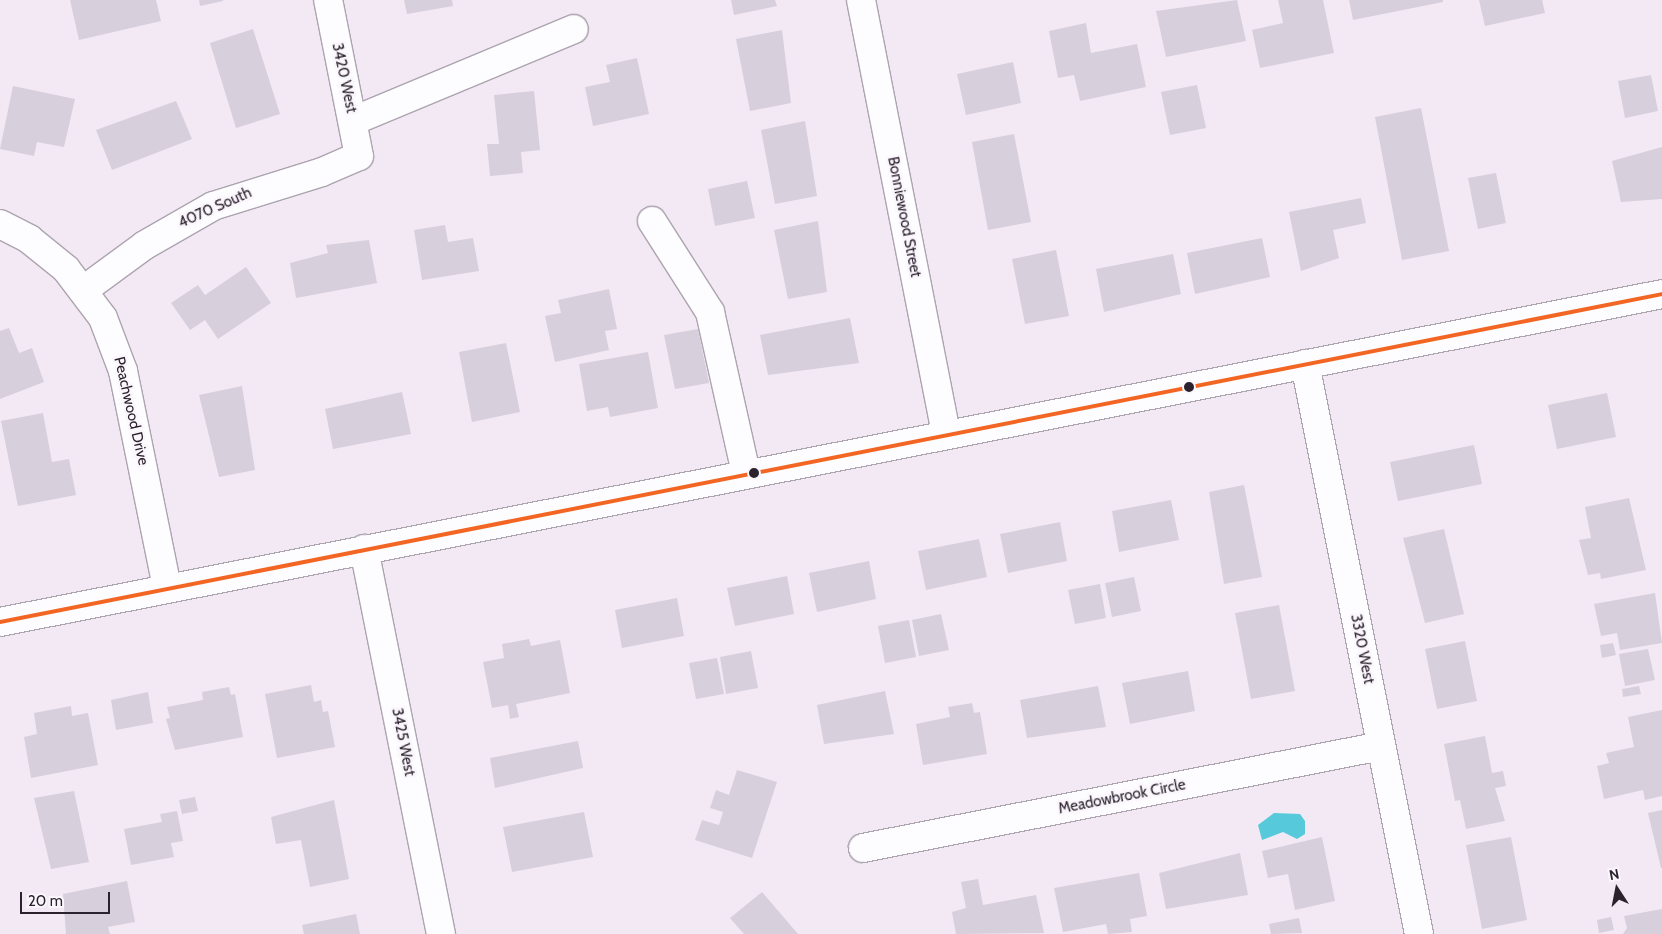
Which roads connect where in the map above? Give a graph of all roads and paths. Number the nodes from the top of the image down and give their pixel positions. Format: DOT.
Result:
graph roads {
  1 [pos="328,0"];
  2 [pos="861,0"];
  3 [pos="574,29"];
  4 [pos="353,121"];
  5 [pos="359,156"];
  6 [pos="652,221"];
  7 [pos="0,224"];
  8 [pos="85,290"];
  9 [pos="1662,294"];
  10 [pos="1304,364"];
  11 [pos="946,435"];
  12 [pos="746,473"];
  13 [pos="364,549"];
  14 [pos="167,588"];
  15 [pos="0,622"];
  16 [pos="1381,746"];
  17 [pos="862,848"];
  18 [pos="441,934"];
  19 [pos="1419,934"];
  1 -- 4 [label="street, 3420 West"];
  2 -- 11 [label="street, Bonniewood Street"];
  3 -- 4 [label="street"];
  4 -- 5 [label="street, 3420 West"];
  5 -- 8 [label="street, 4070 South"];
  6 -- 12 [label="street"];
  7 -- 8 [label="street, Peachwood Drive"];
  8 -- 14 [label="street, Peachwood Drive"];
  9 -- 10 [label="street"];
  10 -- 11 [label="street"];
  10 -- 16 [label="street, 3320 West"];
  11 -- 12 [label="street"];
  12 -- 13 [label="street"];
  13 -- 14 [label="street"];
  13 -- 18 [label="street, 3425 West"];
  14 -- 15 [label="street"];
  16 -- 17 [label="street, Meadowbrook Circle"];
  16 -- 19 [label="street, 3320 West"];
}
